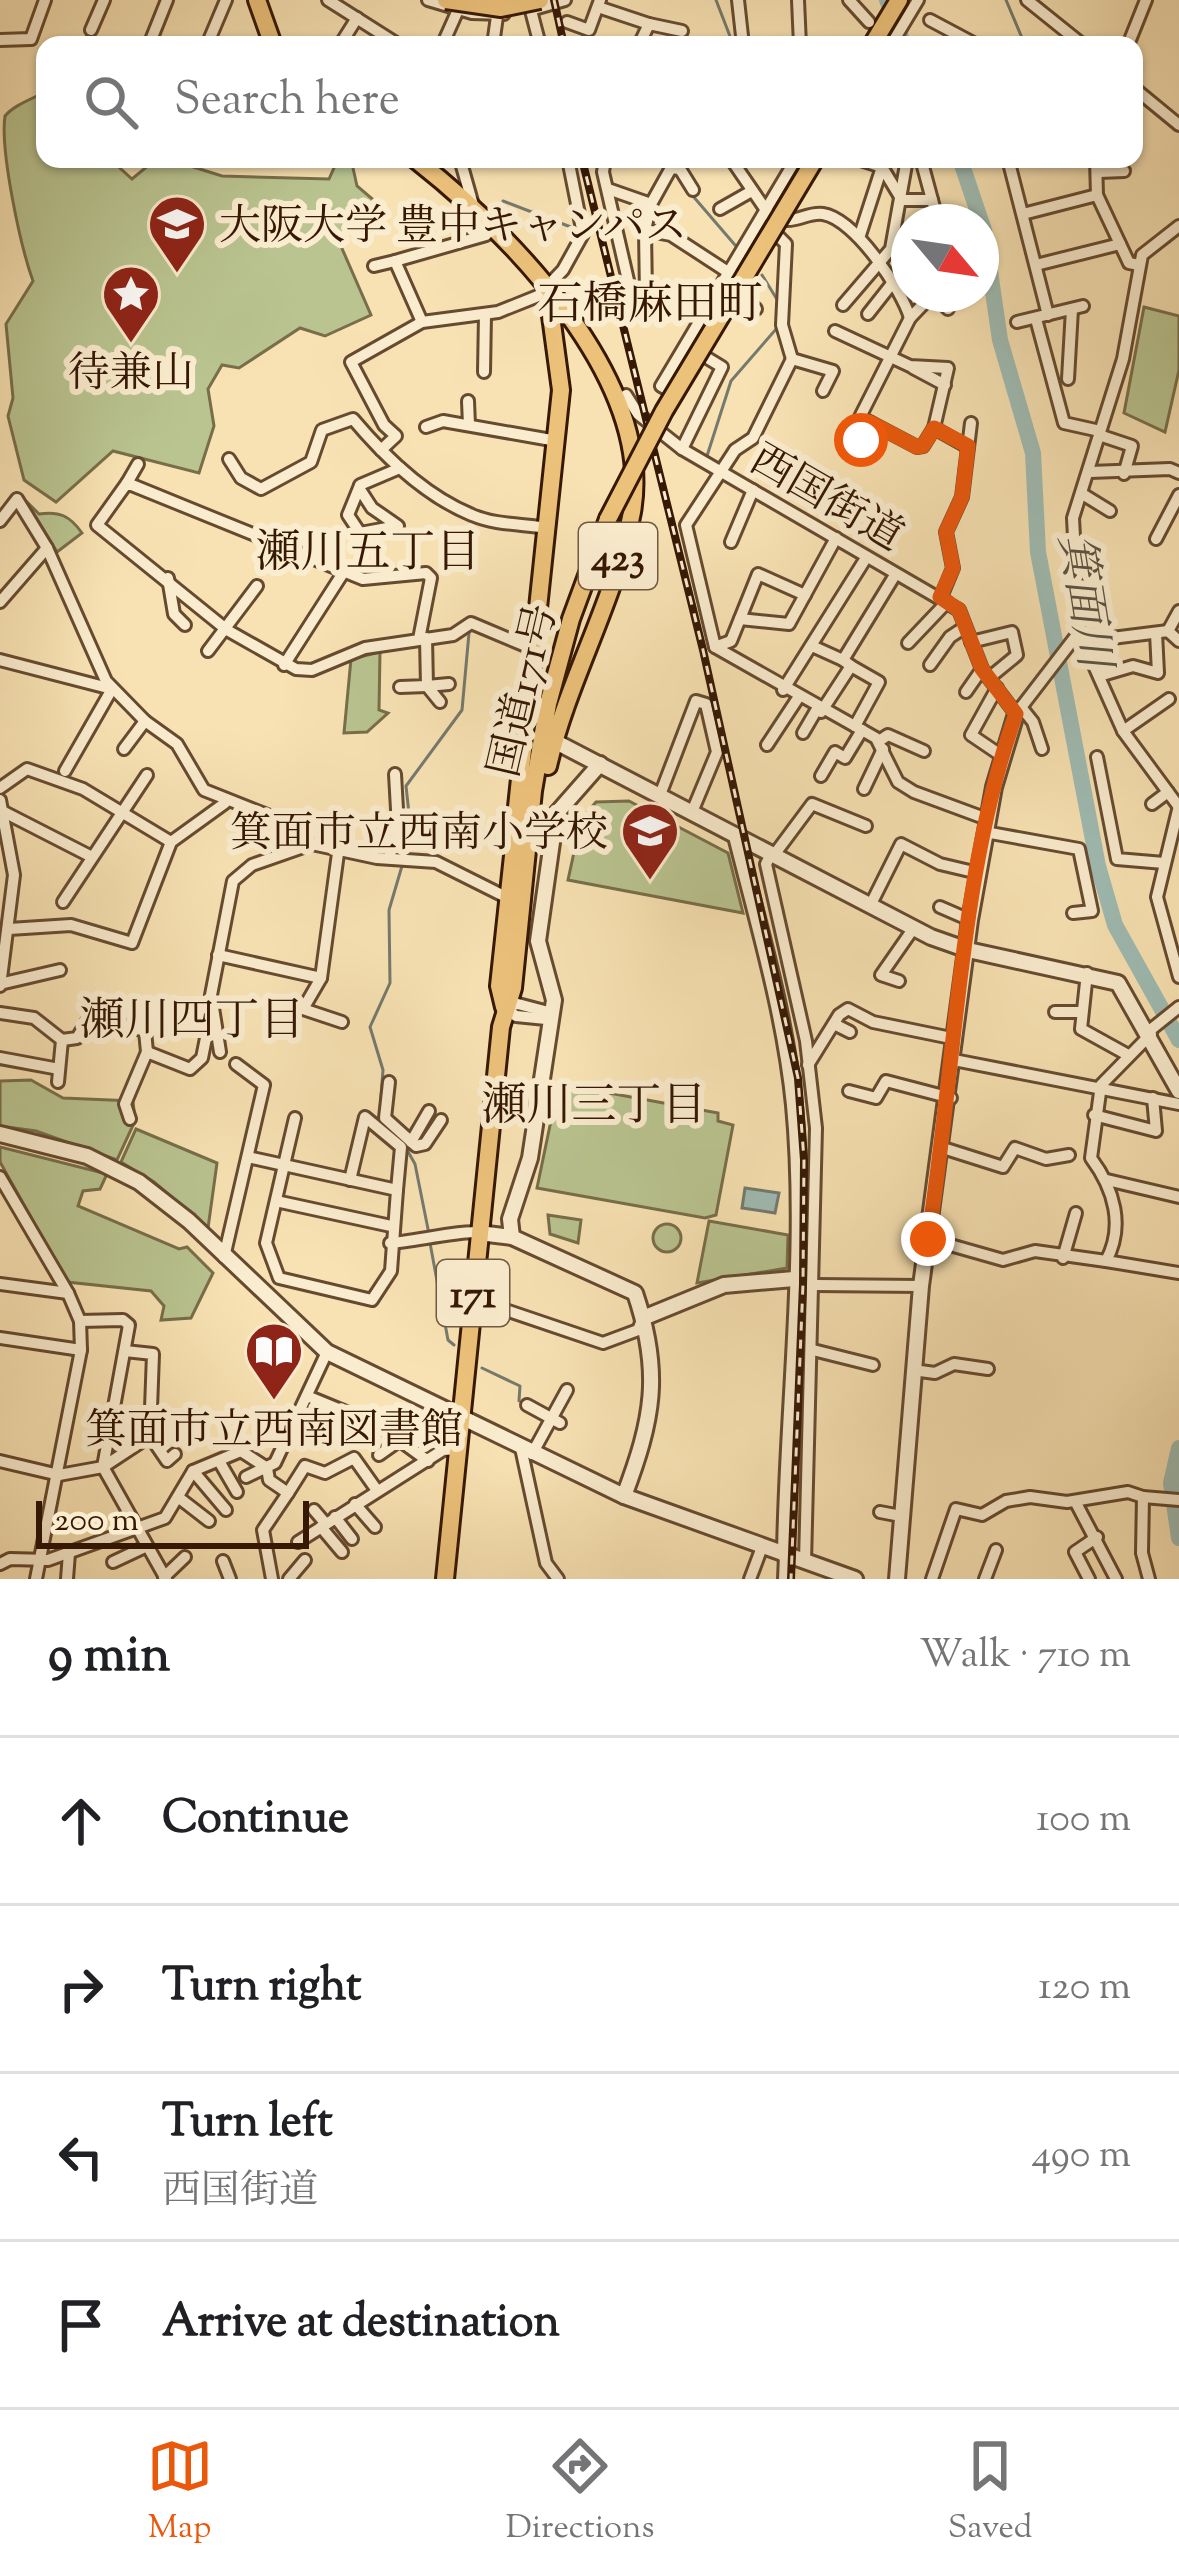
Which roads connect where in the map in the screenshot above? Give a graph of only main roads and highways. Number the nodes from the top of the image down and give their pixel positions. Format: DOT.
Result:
graph roads {
  1 [pos="256,0"];
  2 [pos="907,1"];
  3 [pos="533,3"];
  4 [pos="458,6"];
  5 [pos="270,36"];
  6 [pos="876,36"];
  7 [pos="891,36"];
  8 [pos="426,168"];
  9 [pos="795,168"];
  10 [pos="813,168"];
  11 [pos="544,289"];
  12 [pos="579,333"];
  13 [pos="557,343"];
  14 [pos="603,517"];
  15 [pos="517,807"];
  16 [pos="530,836"];
  17 [pos="504,1007"];
  18 [pos="445,1579"];
  1 -- 5 [label="highway"];
  2 -- 6 [label="highway"];
  2 -- 7 [label="highway"];
  3 -- 4 [label="highway, bridge"];
  8 -- 11 [label="highway, 423"];
  9 -- 14 [label="highway, 国道171号 / 171"];
  10 -- 14 [label="highway, 国道171号 / 171, bridge"];
  11 -- 12 [label="highway, 423"];
  11 -- 13 [label="highway, 423"];
  12 -- 13 [label="highway"];
  12 -- 16 [label="highway, 423"];
  13 -- 15 [label="highway, 423"];
  14 -- 15 [label="highway, 国道171号 / 171"];
  14 -- 16 [label="highway, 国道171号 / 171"];
  15 -- 17 [label="highway, 国道171号 / 171"];
  16 -- 17 [label="highway, 国道171号 / 171"];
  17 -- 18 [label="highway, 国道171号 / 171"];
}
